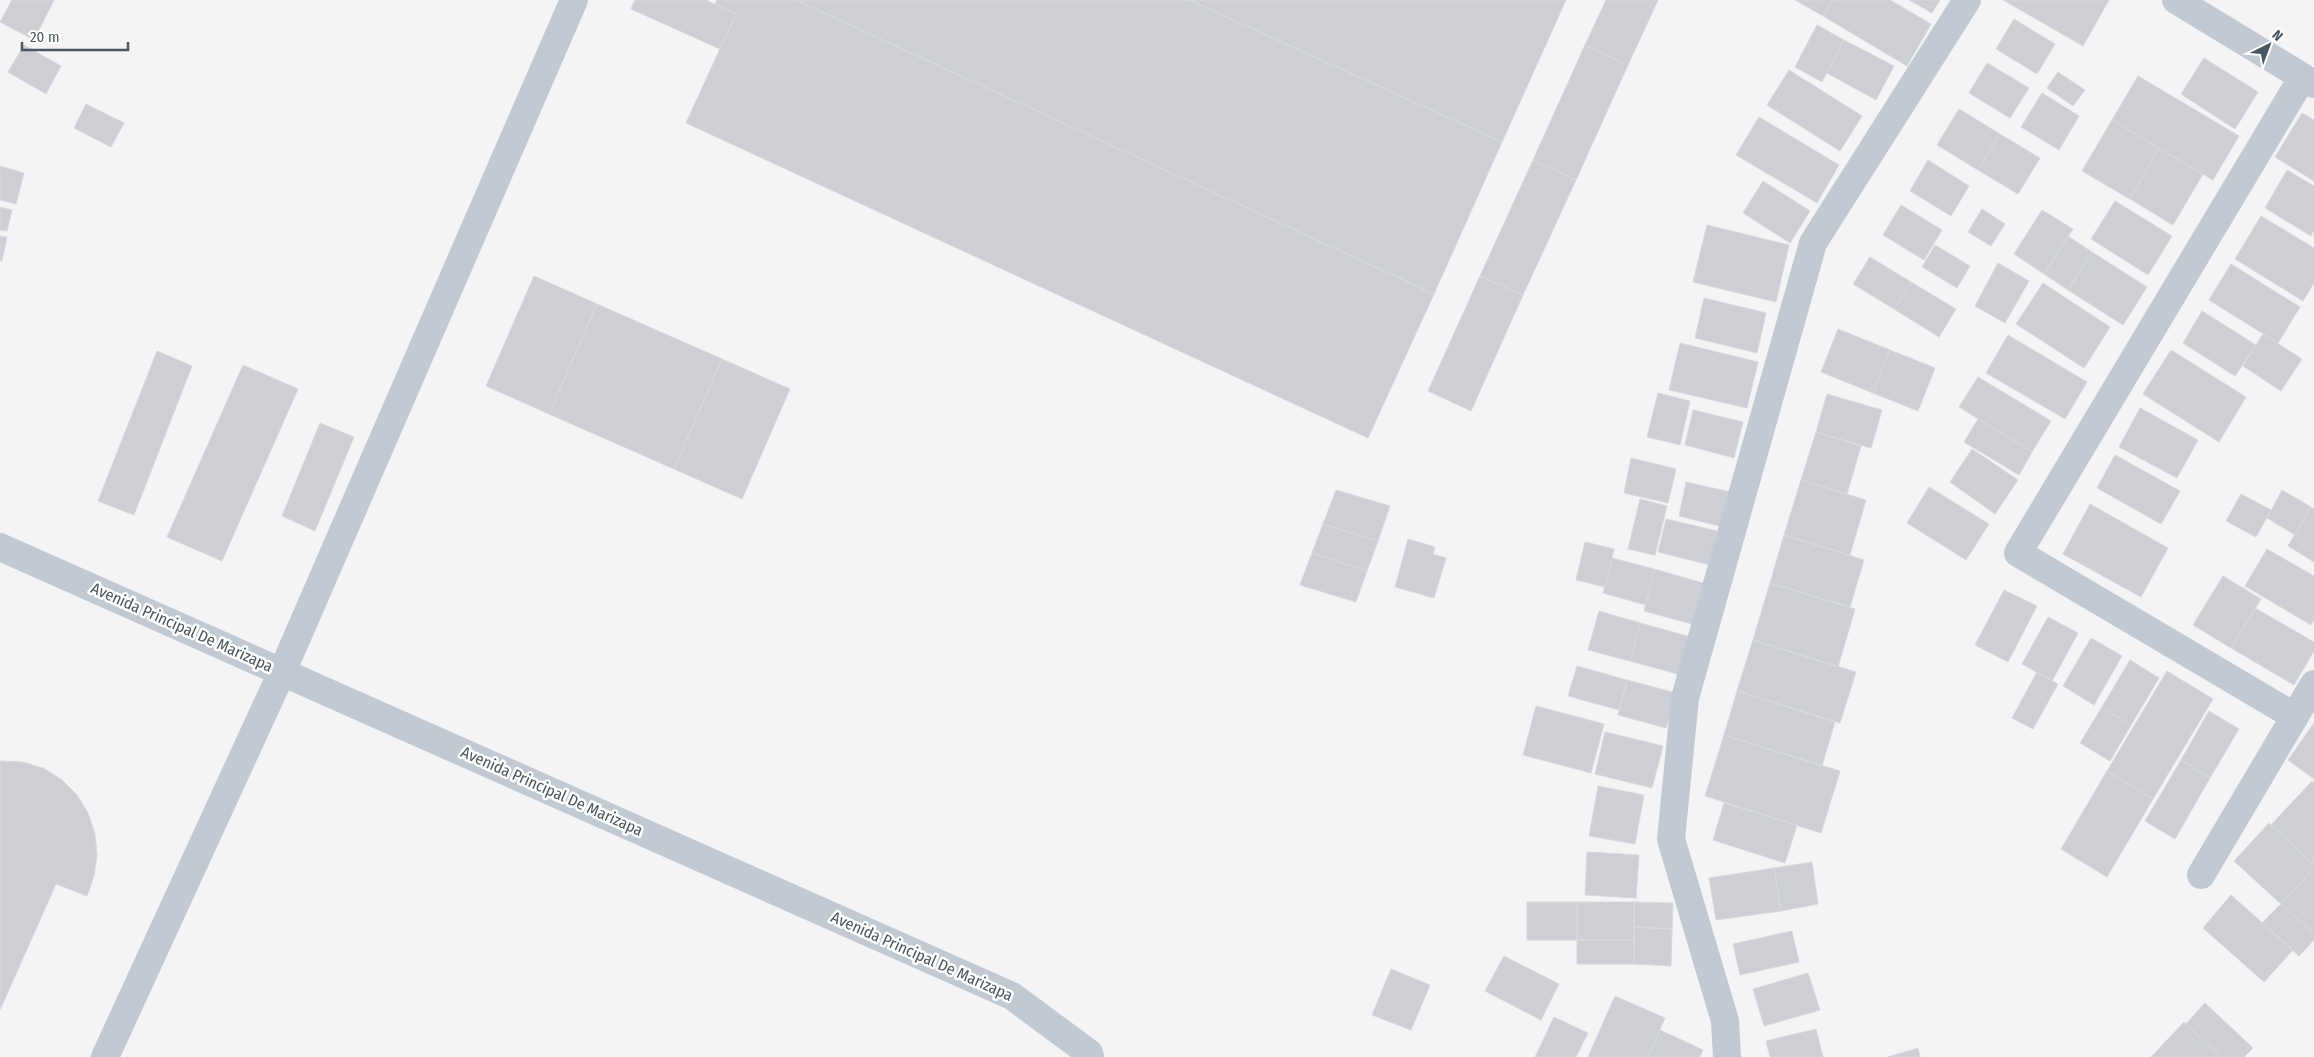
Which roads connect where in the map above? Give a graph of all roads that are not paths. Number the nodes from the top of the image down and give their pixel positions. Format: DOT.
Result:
graph roads {
  1 [pos="574,0"];
  2 [pos="1967,0"];
  3 [pos="2176,0"];
  4 [pos="2308,81"];
  5 [pos="0,547"];
  6 [pos="282,672"];
  7 [pos="2314,684"];
  8 [pos="2294,716"];
  9 [pos="2201,875"];
  10 [pos="104,1057"];
  11 [pos="1090,1057"];
  12 [pos="1727,1057"];
  1 -- 6 [label="street"];
  2 -- 12 [label="street"];
  3 -- 4 [label="street"];
  4 -- 8 [label="street"];
  5 -- 6 [label="street, Avenida Principal De Marizapa"];
  6 -- 10 [label="street"];
  6 -- 11 [label="street, Avenida Principal De Marizapa"];
  7 -- 8 [label="street"];
  8 -- 9 [label="street"];
}
